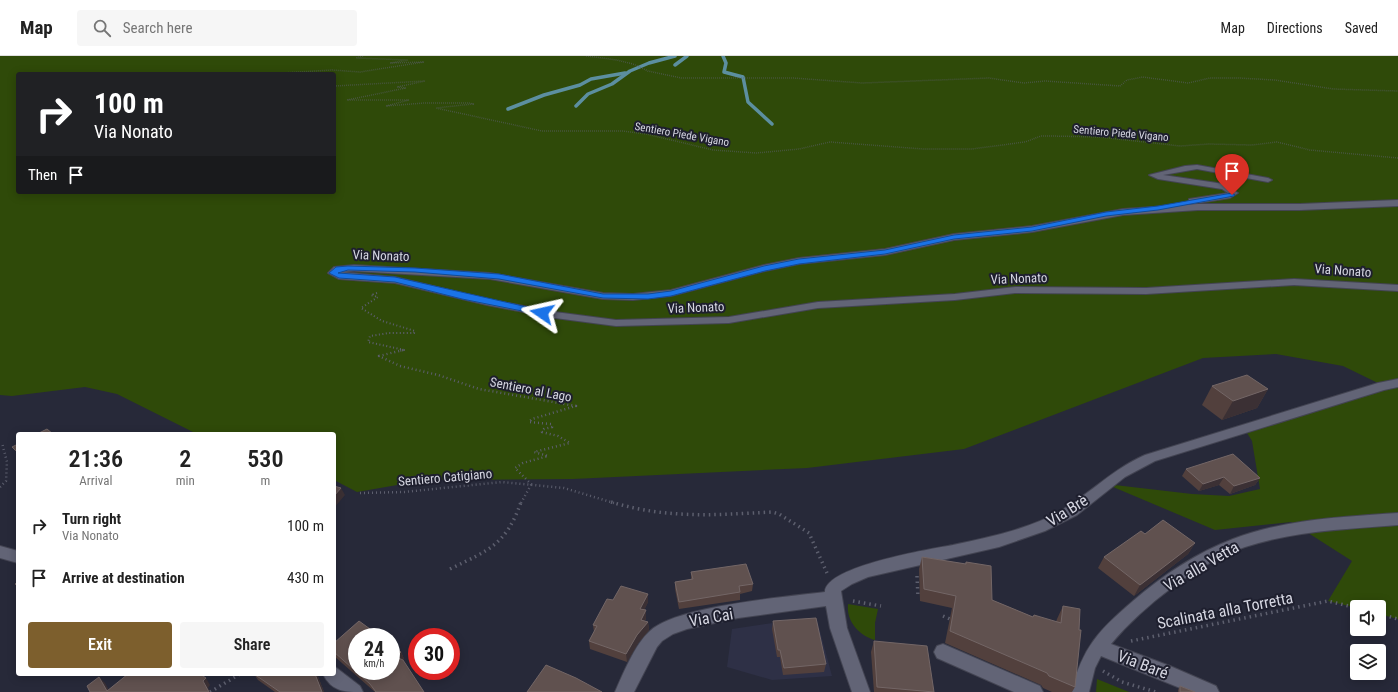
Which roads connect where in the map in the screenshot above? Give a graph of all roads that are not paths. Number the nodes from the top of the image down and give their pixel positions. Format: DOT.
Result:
graph roads {
  1 [pos="1268,180"];
  2 [pos="1398,203"];
  3 [pos="1158,208"];
  4 [pos="1398,288"];
  5 [pos="1398,383"];
  6 [pos="1398,519"];
  7 [pos="0,552"];
  8 [pos="16,556"];
  9 [pos="833,593"];
  10 [pos="1097,648"];
  11 [pos="943,652"];
  12 [pos="334,676"];
  13 [pos="354,692"];
  14 [pos="624,692"];
  15 [pos="861,692"];
  16 [pos="1034,692"];
  17 [pos="1080,692"];
  18 [pos="1210,692"];
  1 -- 3 [label="street, Via Nonato"];
  2 -- 3 [label="street, Via Nonato"];
  3 -- 4 [label="street, Via Nonato"];
  5 -- 9 [label="street, Via Brè"];
  6 -- 10 [label="street, Via alla Vetta"];
  7 -- 8 [label="street"];
  9 -- 14 [label="street, Via Cai"];
  9 -- 15 [label="street"];
  10 -- 17 [label="street, Via alla Vetta"];
  10 -- 18 [label="street, Via Baré"];
  11 -- 16 [label="street"];
  12 -- 13 [label="street"];
}
